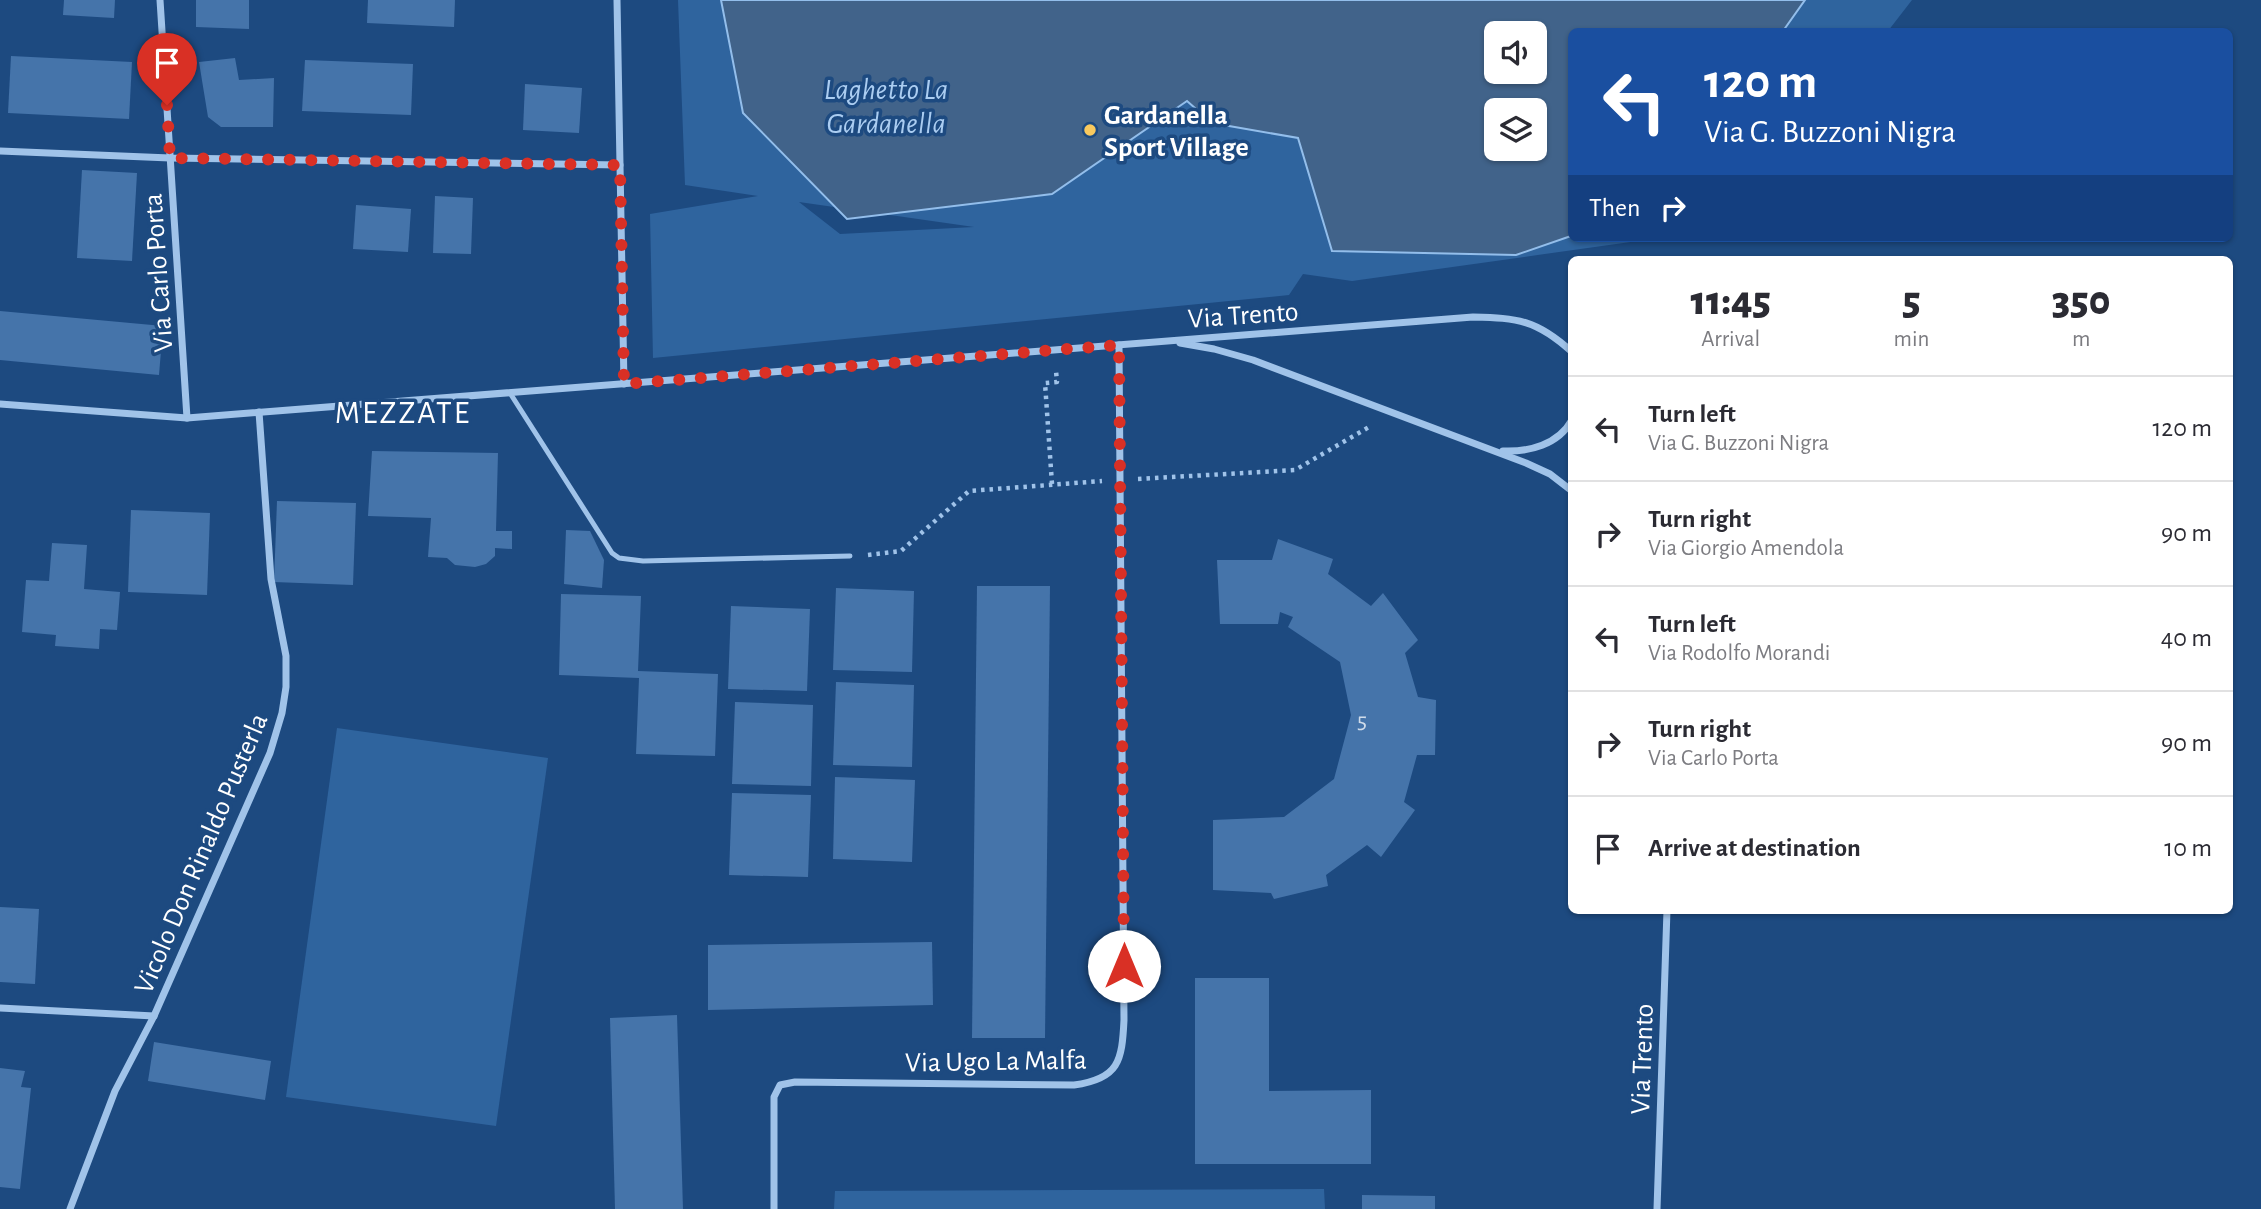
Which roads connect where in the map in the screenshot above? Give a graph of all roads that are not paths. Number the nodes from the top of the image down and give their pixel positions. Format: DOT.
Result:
graph roads {
  1 [pos="160,0"];
  2 [pos="617,0"];
  3 [pos="0,150"];
  4 [pos="170,158"];
  5 [pos="620,165"];
  6 [pos="1169,341"];
  7 [pos="1119,345"];
  8 [pos="1568,349"];
  9 [pos="624,384"];
  10 [pos="510,393"];
  11 [pos="0,404"];
  12 [pos="259,412"];
  13 [pos="187,418"];
  14 [pos="1568,426"];
  15 [pos="1495,451"];
  16 [pos="1568,488"];
  17 [pos="850,556"];
  18 [pos="1667,914"];
  19 [pos="0,1008"];
  20 [pos="154,1016"];
  21 [pos="70,1209"];
  22 [pos="774,1209"];
  23 [pos="1657,1209"];
  1 -- 4 [label="street, Via Carlo Porta"];
  2 -- 5 [label="street"];
  3 -- 4 [label="street"];
  4 -- 5 [label="street"];
  4 -- 13 [label="street, Via Carlo Porta"];
  5 -- 9 [label="street"];
  6 -- 7 [label="street"];
  6 -- 8 [label="street, Via Trento"];
  6 -- 15 [label="street, Via Trento"];
  7 -- 9 [label="street"];
  7 -- 22 [label="street, Via Ugo La Malfa"];
  9 -- 10 [label="street"];
  10 -- 12 [label="street"];
  10 -- 17 [label="lane"];
  11 -- 13 [label="street"];
  12 -- 13 [label="street"];
  12 -- 20 [label="street, Vicolo Don Rinaldo Pusterla"];
  14 -- 15 [label="street, Via Trento"];
  15 -- 16 [label="street, Via Trento"];
  18 -- 23 [label="street, Via Trento"];
  19 -- 20 [label="street"];
  20 -- 21 [label="street, Vicolo Don Rinaldo Pusterla"];
}
